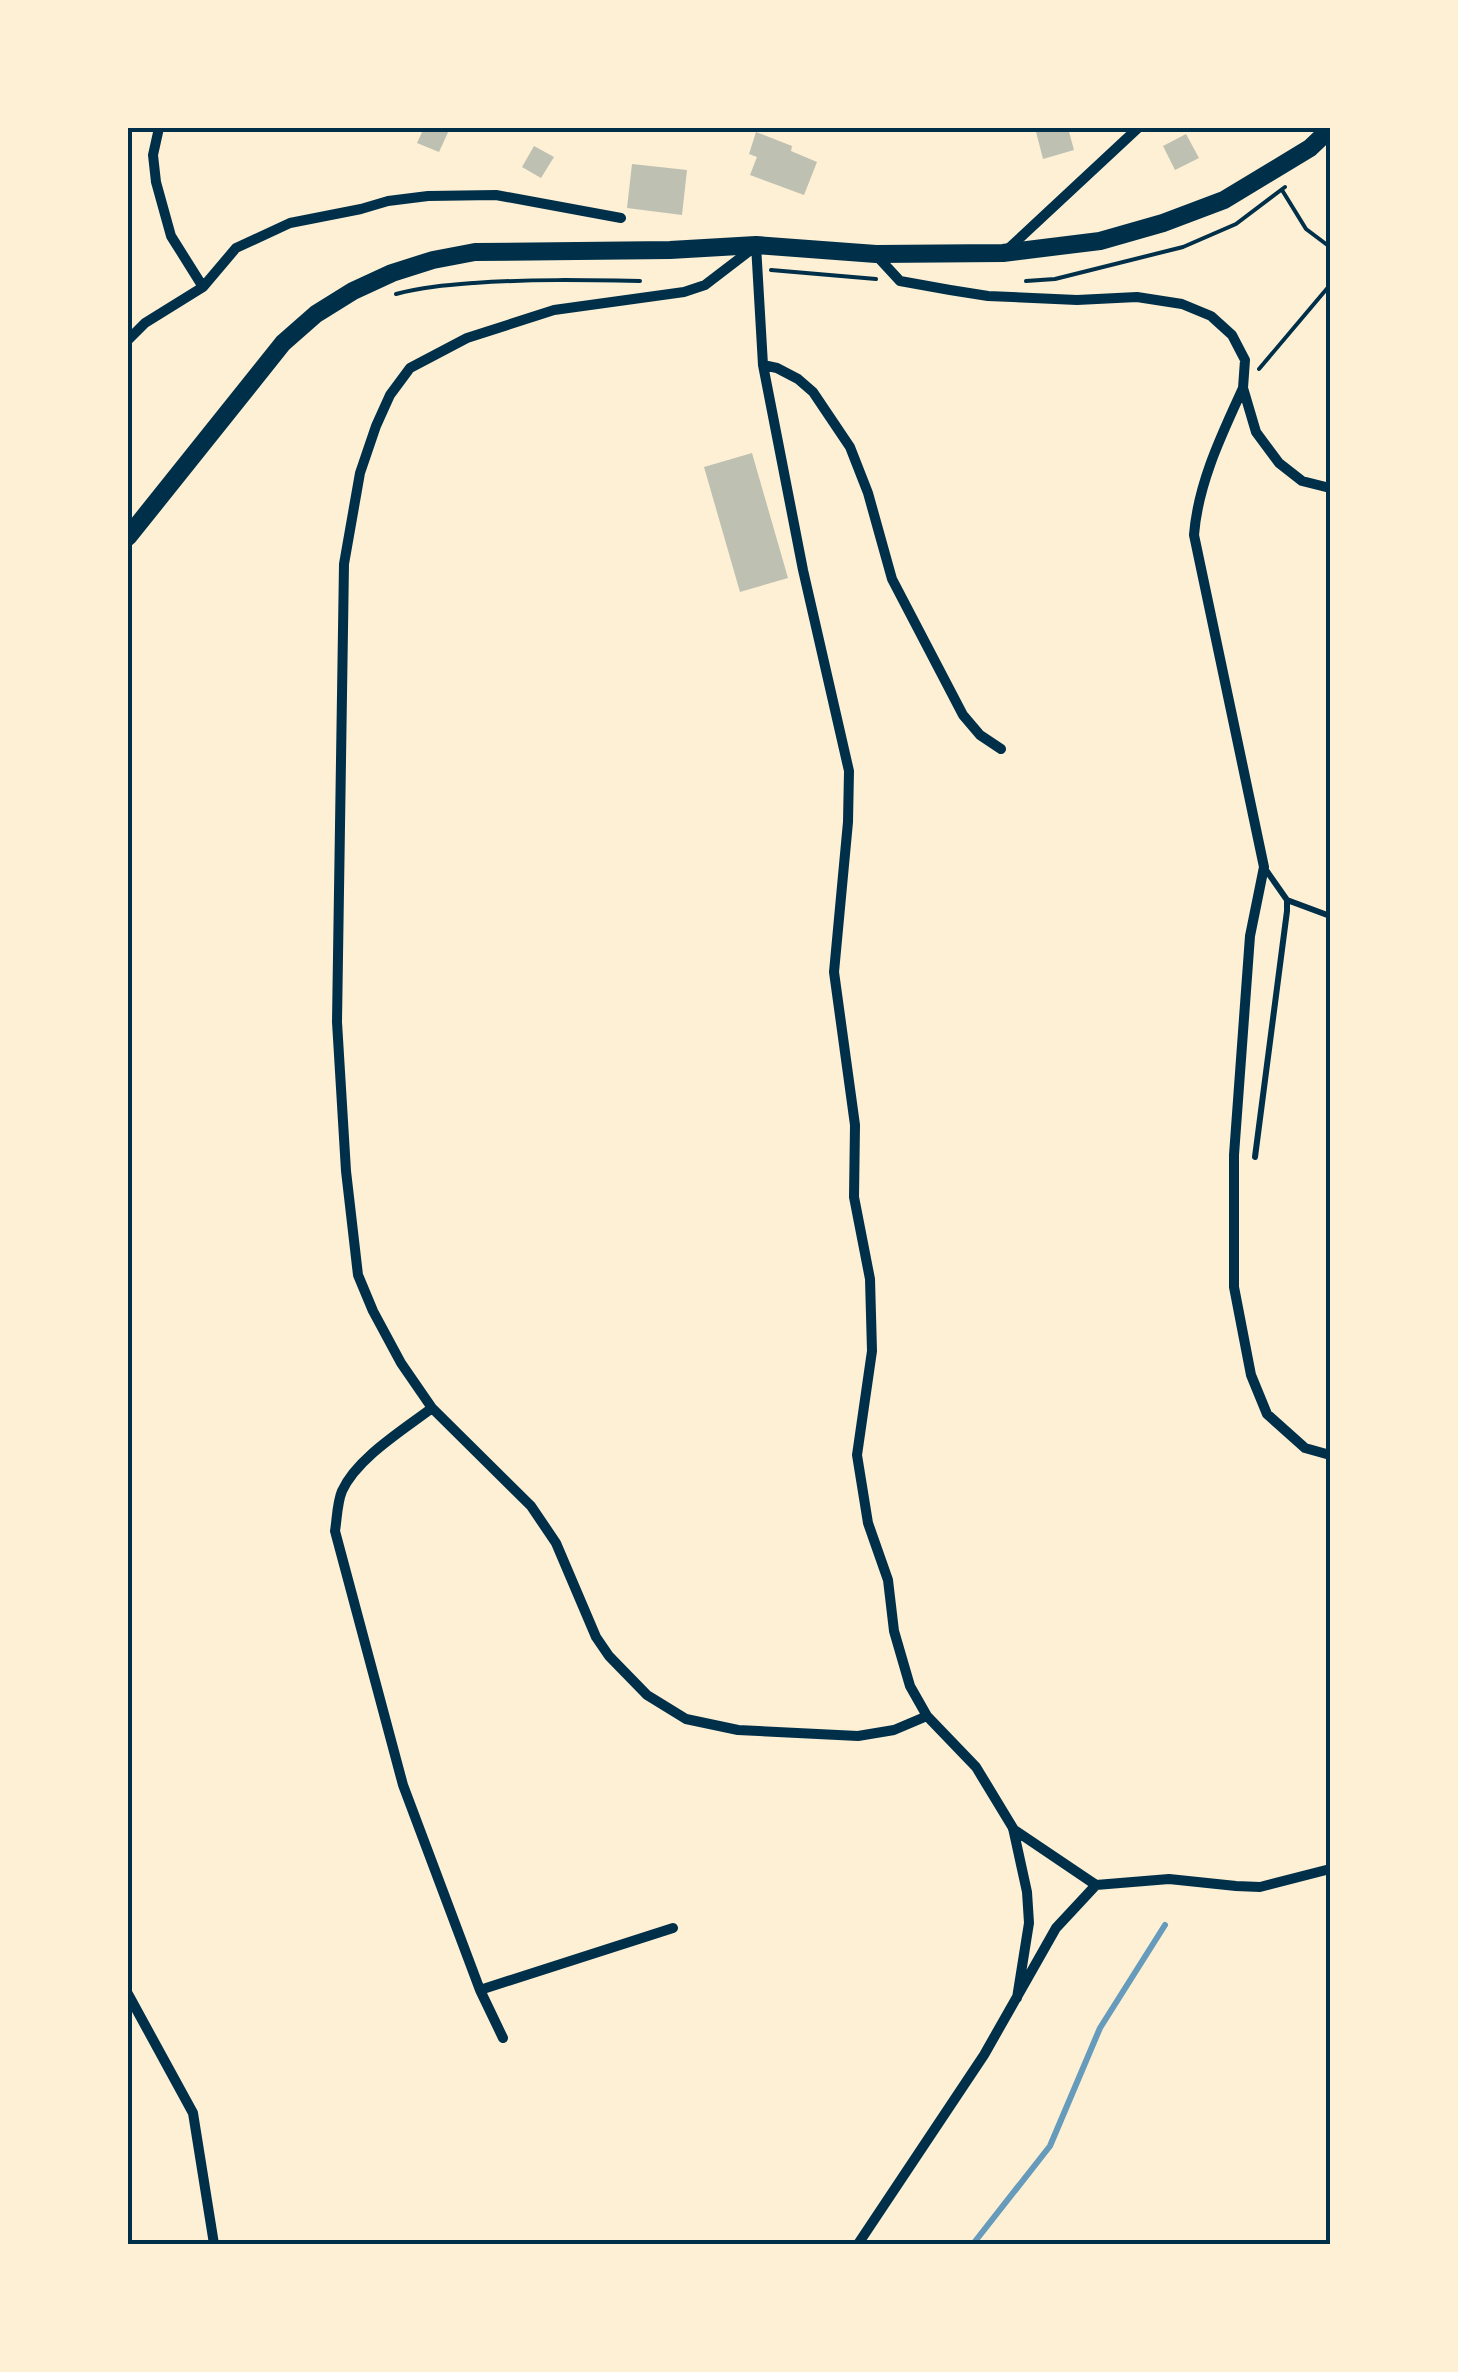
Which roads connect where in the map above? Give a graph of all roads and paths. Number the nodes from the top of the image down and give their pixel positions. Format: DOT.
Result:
graph roads {
  1 [pos="159,128"];
  2 [pos="1138,128"];
  3 [pos="1330,129"];
  4 [pos="1298,178"];
  5 [pos="1282,190"];
  6 [pos="621,218"];
  7 [pos="756,245"];
  8 [pos="1330,248"];
  9 [pos="1003,253"];
  10 [pos="876,254"];
  11 [pos="757,266"];
  12 [pos="645,281"];
  13 [pos="900,281"];
  14 [pos="1016,282"];
  15 [pos="1330,284"];
  16 [pos="203,287"];
  17 [pos="390,296"];
  18 [pos="128,340"];
  19 [pos="763,366"];
  20 [pos="1243,388"];
  21 [pos="1330,488"];
  22 [pos="128,537"];
  23 [pos="1001,748"];
  24 [pos="1264,866"];
  25 [pos="1287,900"];
  26 [pos="1330,916"];
  27 [pos="1255,1157"];
  28 [pos="432,1408"];
  29 [pos="1330,1455"];
  30 [pos="927,1716"];
  31 [pos="1012,1828"];
  32 [pos="1330,1868"];
  33 [pos="1096,1885"];
  34 [pos="673,1928"];
  35 [pos="480,1990"];
  36 [pos="128,1994"];
  37 [pos="1017,1998"];
  38 [pos="503,2038"];
  39 [pos="214,2244"];
  40 [pos="858,2244"];
  1 -- 16 [label="street"];
  2 -- 9 [label="street"];
  3 -- 9 [label="main road"];
  4 -- 5 [label="path"];
  5 -- 8 [label="path"];
  5 -- 14 [label="path"];
  6 -- 16 [label="street"];
  7 -- 10 [label="main road"];
  7 -- 11 [label="street"];
  7 -- 22 [label="main road"];
  7 -- 28 [label="street"];
  9 -- 10 [label="main road"];
  10 -- 13 [label="street"];
  11 -- 13 [label="path"];
  11 -- 19 [label="street"];
  12 -- 17 [label="path"];
  13 -- 20 [label="street"];
  15 -- 20 [label="path"];
  16 -- 18 [label="street"];
  19 -- 23 [label="street"];
  19 -- 30 [label="street"];
  20 -- 21 [label="street"];
  20 -- 24 [label="street"];
  24 -- 25 [label="lane"];
  24 -- 29 [label="street"];
  25 -- 26 [label="lane"];
  25 -- 27 [label="lane"];
  28 -- 30 [label="street"];
  28 -- 35 [label="street"];
  30 -- 31 [label="street"];
  31 -- 33 [label="street"];
  31 -- 37 [label="street"];
  32 -- 33 [label="street"];
  33 -- 37 [label="street"];
  34 -- 35 [label="street"];
  35 -- 38 [label="street"];
  36 -- 39 [label="street"];
  37 -- 40 [label="street"];
}
